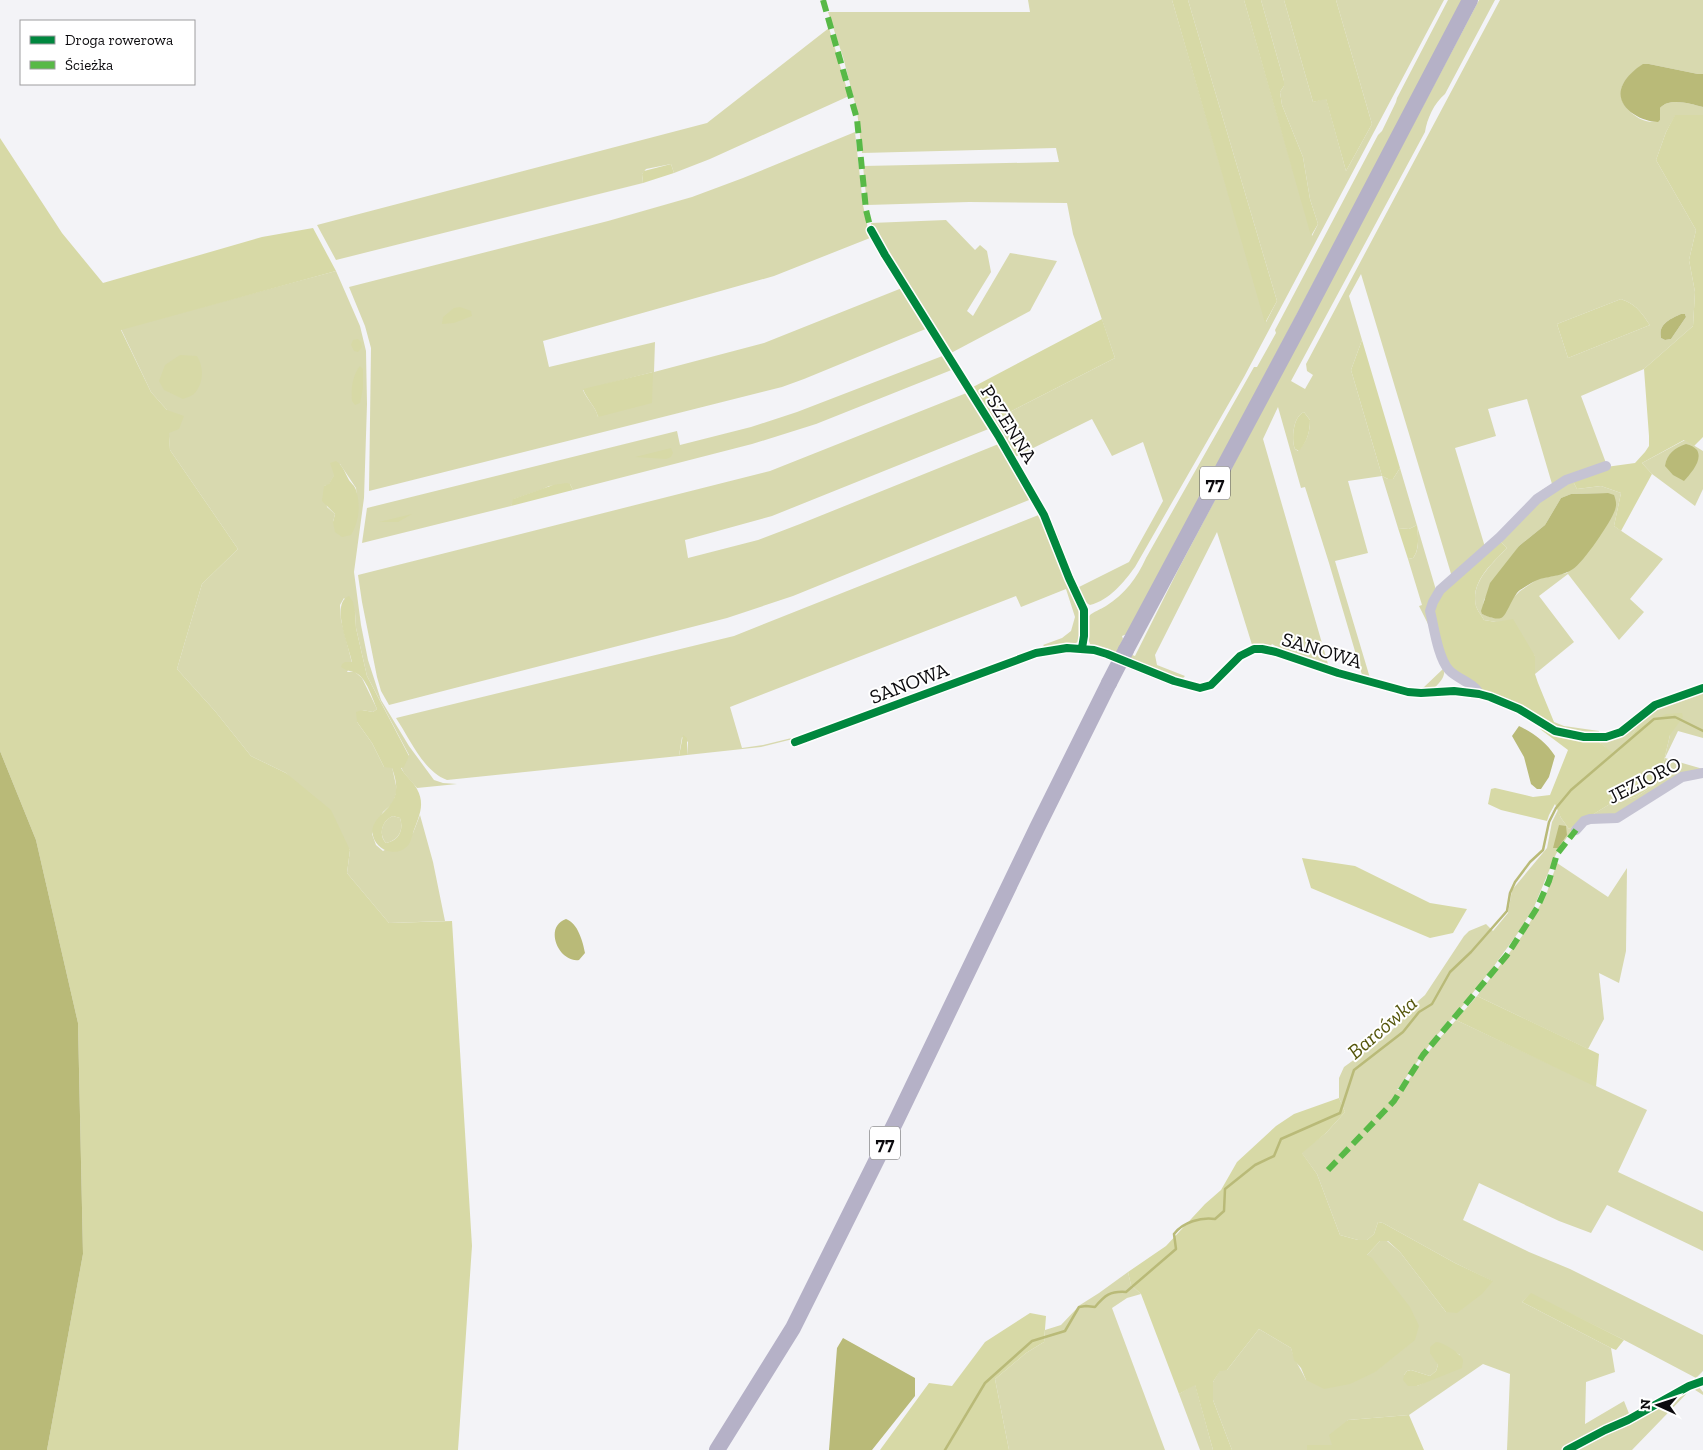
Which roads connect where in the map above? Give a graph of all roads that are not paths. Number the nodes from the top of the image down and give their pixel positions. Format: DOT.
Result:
graph roads {
  1 [pos="1470,0"];
  2 [pos="871,230"];
  3 [pos="1606,466"];
  4 [pos="1082,648"];
  5 [pos="1703,688"];
  6 [pos="1479,694"];
  7 [pos="795,742"];
  8 [pos="1703,773"];
  9 [pos="1576,830"];
  10 [pos="1703,1381"];
  11 [pos="717,1450"];
  12 [pos="1567,1450"];
  1 -- 11 [label="main road, 77, bridge"];
  2 -- 4 [label="street, PSZENNA"];
  3 -- 6 [label="street, SANOWA"];
  4 -- 6 [label="street, SANOWA"];
  4 -- 7 [label="street, SANOWA"];
  5 -- 6 [label="street, SANOWA"];
  8 -- 9 [label="street, JEZIORO"];
  10 -- 12 [label="street"];
}
